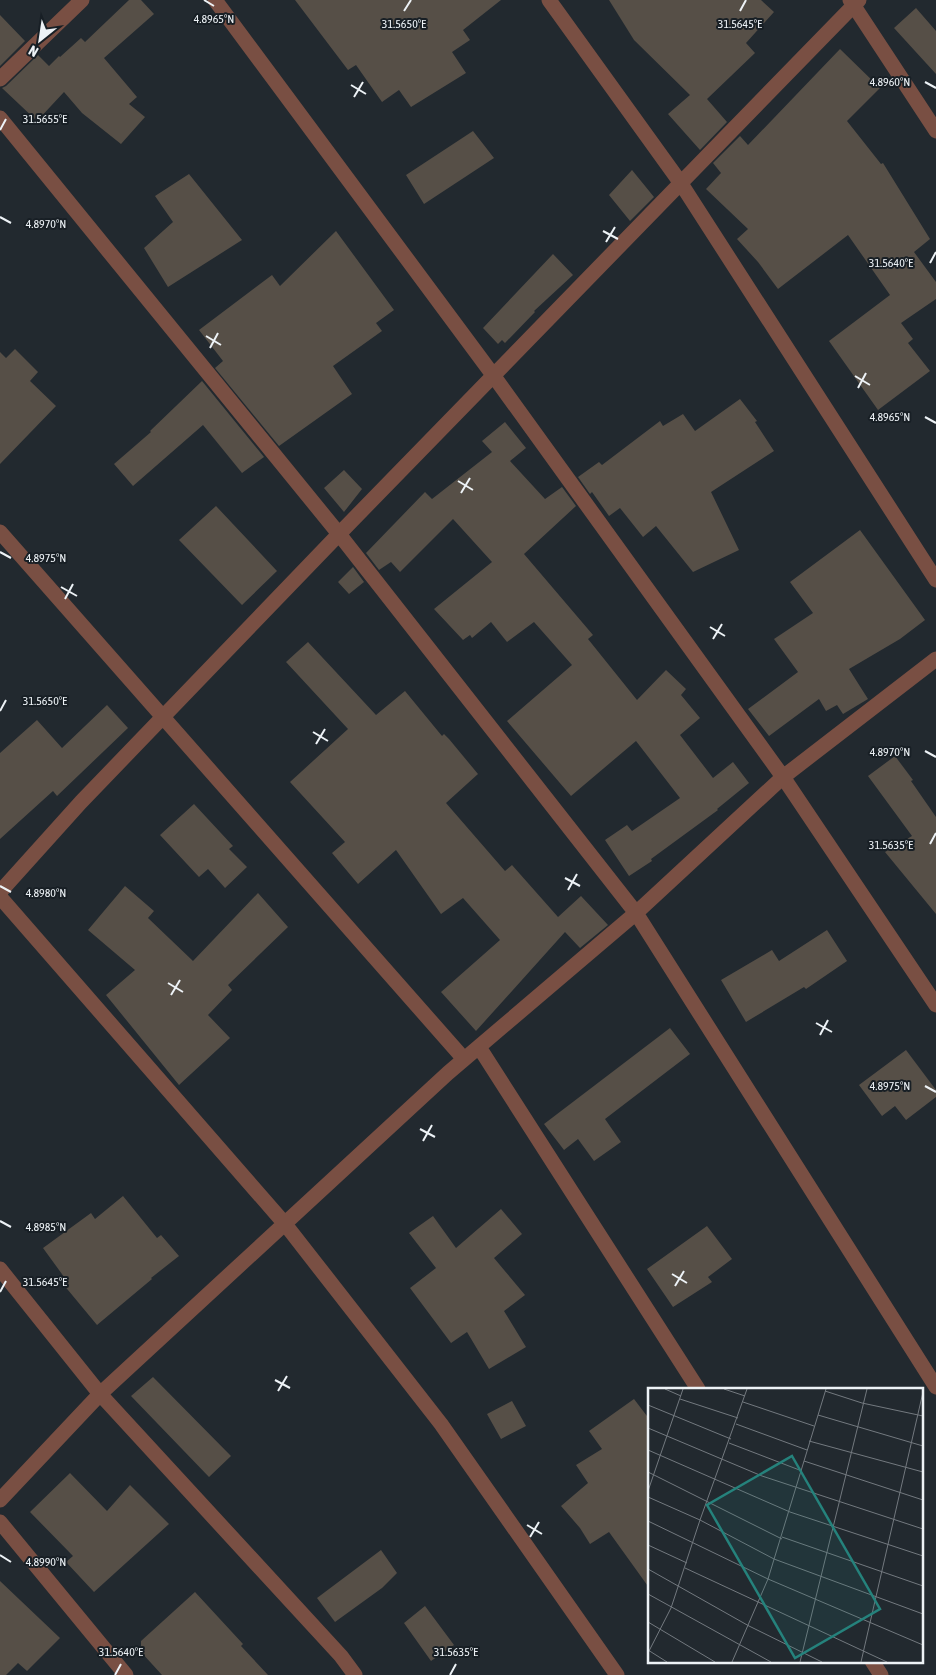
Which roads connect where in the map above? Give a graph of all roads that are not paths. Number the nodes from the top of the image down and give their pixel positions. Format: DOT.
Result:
graph roads {
  1 [pos="82,0"];
  2 [pos="215,0"];
  3 [pos="549,0"];
  4 [pos="855,2"];
  5 [pos="0,79"];
  6 [pos="0,118"];
  7 [pos="936,131"];
  8 [pos="680,182"];
  9 [pos="493,375"];
  10 [pos="0,532"];
  11 [pos="339,534"];
  12 [pos="936,580"];
  13 [pos="936,659"];
  14 [pos="163,717"];
  15 [pos="783,777"];
  16 [pos="0,892"];
  17 [pos="0,897"];
  18 [pos="636,913"];
  19 [pos="936,1005"];
  20 [pos="479,1047"];
  21 [pos="464,1059"];
  22 [pos="284,1224"];
  23 [pos="0,1269"];
  24 [pos="936,1387"];
  25 [pos="697,1388"];
  26 [pos="100,1394"];
  27 [pos="0,1500"];
  28 [pos="0,1522"];
  29 [pos="873,1662"];
  30 [pos="126,1675"];
  31 [pos="355,1675"];
  32 [pos="617,1675"];
  33 [pos="881,1675"];
  1 -- 5 [label="street"];
  2 -- 9 [label="street"];
  3 -- 8 [label="street"];
  4 -- 7 [label="street"];
  4 -- 8 [label="street"];
  6 -- 11 [label="street"];
  8 -- 9 [label="street"];
  8 -- 12 [label="street"];
  9 -- 11 [label="street"];
  9 -- 15 [label="street"];
  10 -- 14 [label="street"];
  11 -- 14 [label="street"];
  11 -- 18 [label="street"];
  13 -- 15 [label="street"];
  14 -- 16 [label="street"];
  14 -- 21 [label="street"];
  15 -- 18 [label="street"];
  15 -- 19 [label="street"];
  17 -- 22 [label="street"];
  18 -- 20 [label="street"];
  18 -- 24 [label="street"];
  20 -- 21 [label="street"];
  20 -- 25 [label="street"];
  21 -- 22 [label="street"];
  22 -- 26 [label="street"];
  22 -- 32 [label="street"];
  23 -- 26 [label="street"];
  26 -- 27 [label="street"];
  26 -- 31 [label="street"];
  28 -- 30 [label="street"];
  29 -- 33 [label="street"];
}
